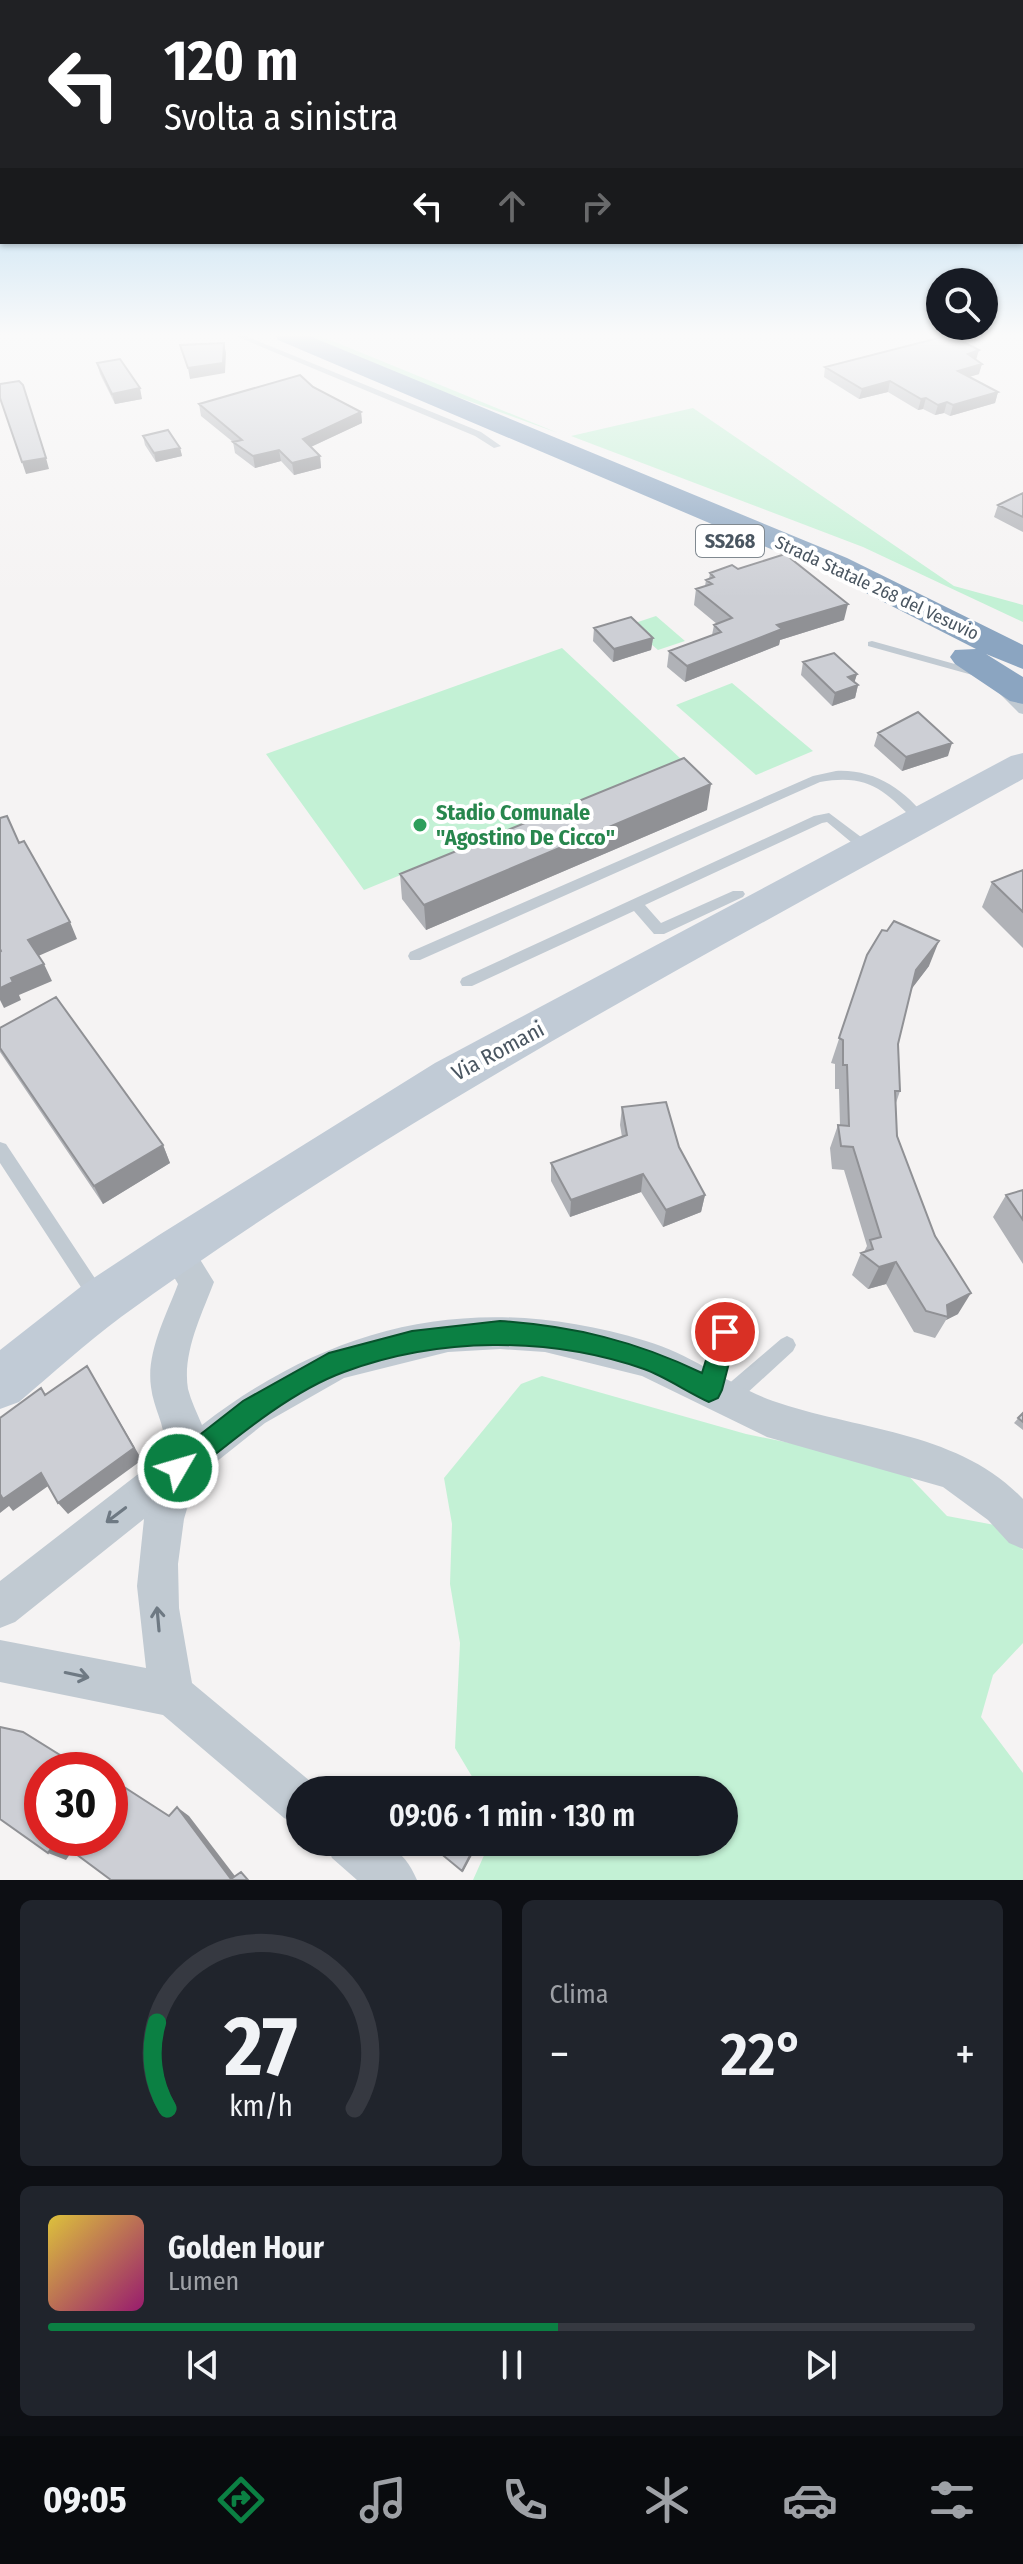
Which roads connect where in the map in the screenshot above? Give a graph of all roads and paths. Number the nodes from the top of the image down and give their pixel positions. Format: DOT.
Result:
graph roads {
  1 [pos="451,423"];
  2 [pos="474,423"];
  3 [pos="494,423"];
  4 [pos="513,423"];
  5 [pos="497,446"];
  6 [pos="1023,628"];
  7 [pos="872,644"];
  8 [pos="1023,659"];
  9 [pos="1023,693"];
  10 [pos="1023,710"];
  11 [pos="1023,764"];
  12 [pos="922,820"];
  13 [pos="868,849"];
  14 [pos="738,894"];
  15 [pos="636,904"];
  16 [pos="415,956"];
  17 [pos="467,982"];
  18 [pos="0,1149"];
  19 [pos="176,1251"];
  20 [pos="101,1302"];
  21 [pos="725,1332"];
  22 [pos="787,1345"];
  23 [pos="0,1383"];
  24 [pos="718,1394"];
  25 [pos="178,1468"];
  26 [pos="1023,1529"];
  27 [pos="0,1607"];
  28 [pos="0,1661"];
  29 [pos="173,1695"];
  30 [pos="286,1790"];
  31 [pos="365,1856"];
  32 [pos="393,1880"];
  1 -- 5 [label="lane"];
  2 -- 9 [label="highway, SS268"];
  3 -- 8 [label="highway, Strada Statale 268 del Vesuvio / SS268"];
  4 -- 6 [label="highway, SS268"];
  7 -- 10 [label="lane"];
  11 -- 12 [label="street, Via Romani"];
  12 -- 13 [label="street, Via Romani"];
  12 -- 16 [label="lane"];
  13 -- 15 [label="lane"];
  13 -- 19 [label="street, Via Romani"];
  14 -- 15 [label="lane"];
  15 -- 17 [label="lane"];
  18 -- 20 [label="lane"];
  19 -- 20 [label="street, Via Romani"];
  19 -- 25 [label="street"];
  20 -- 23 [label="street, Via Romani"];
  21 -- 24 [label="lane"];
  22 -- 24 [label="lane"];
  24 -- 25 [label="street"];
  24 -- 26 [label="street"];
  25 -- 27 [label="street, one-way"];
  29 -- 25 [label="street, one-way"];
  28 -- 29 [label="street, one-way"];
  29 -- 30 [label="street"];
  31 -- 32 [label="street"];
}
